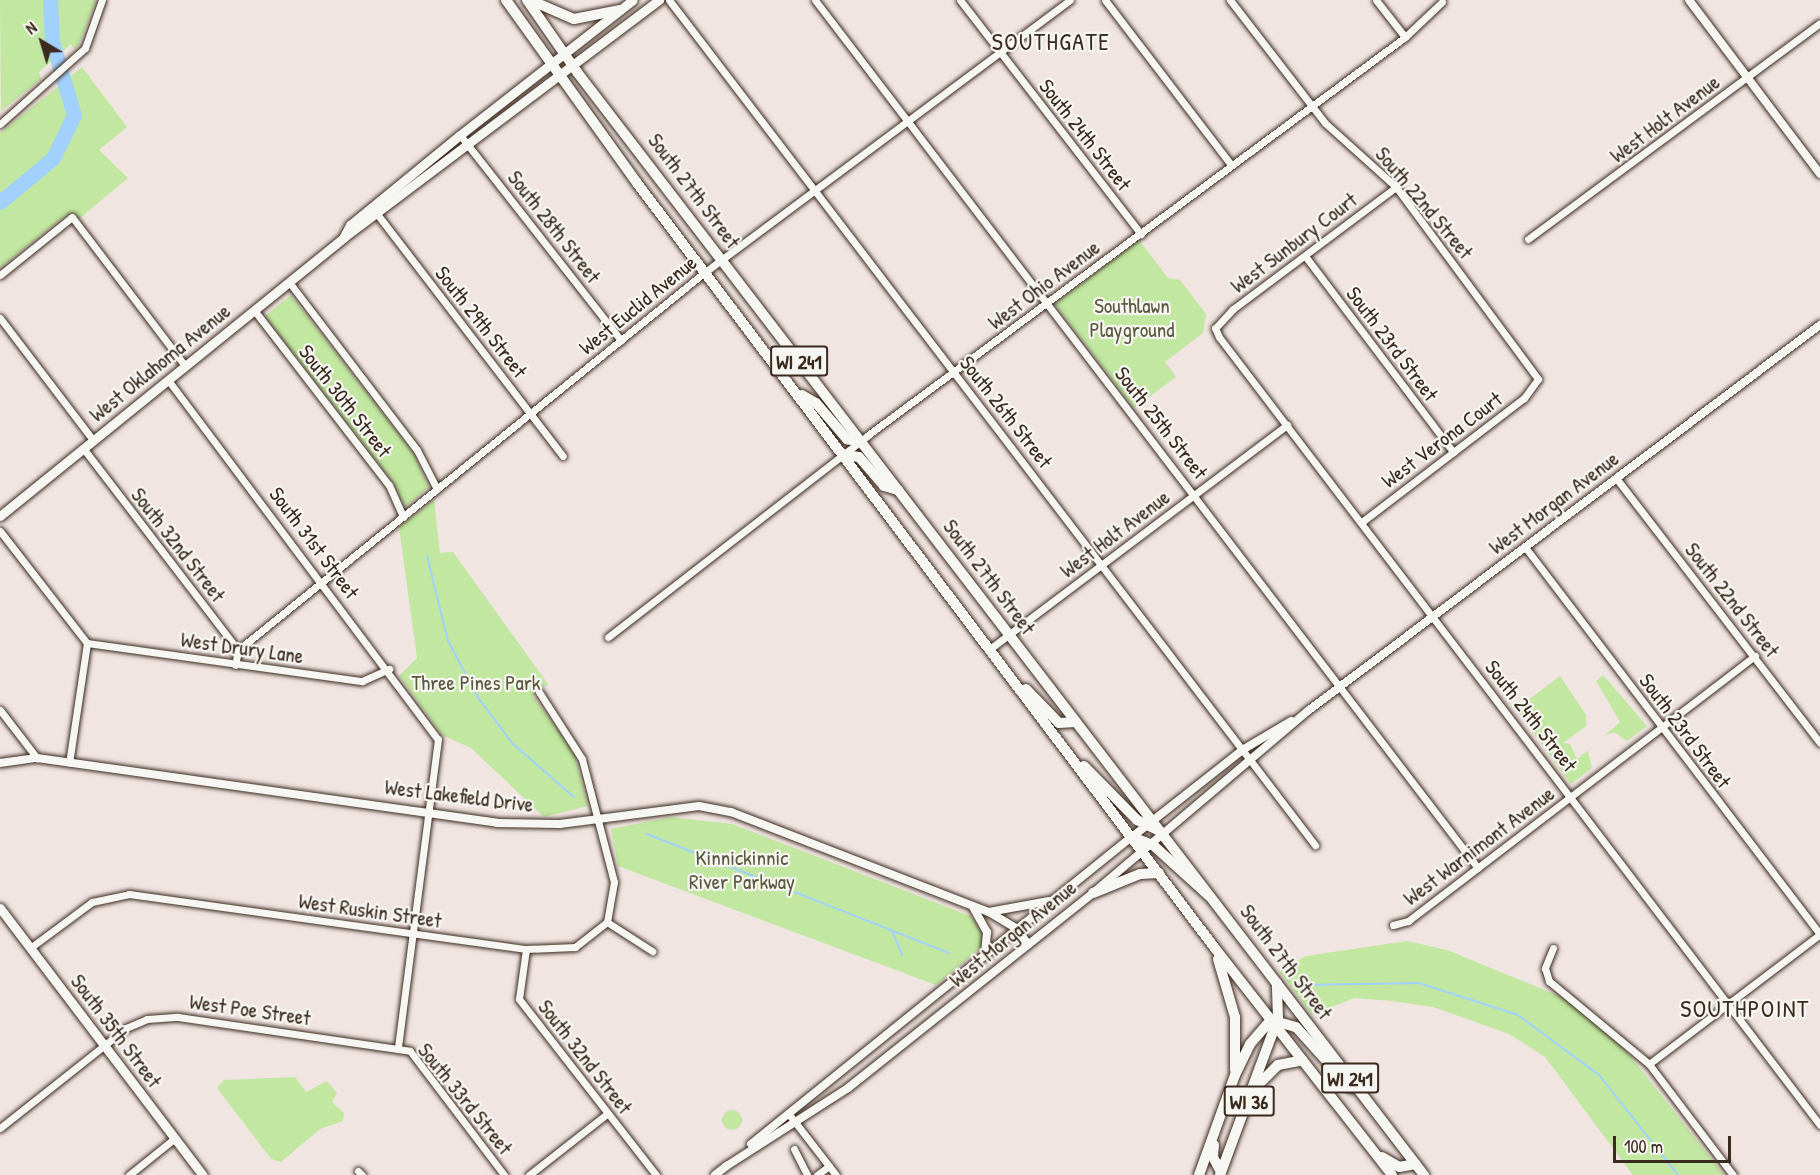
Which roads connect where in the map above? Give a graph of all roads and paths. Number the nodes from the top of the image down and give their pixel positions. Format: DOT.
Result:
graph roads {
  1 [pos="102,0"];
  2 [pos="506,0"];
  3 [pos="529,0"];
  4 [pos="633,0"];
  5 [pos="659,0"];
  6 [pos="669,0"];
  7 [pos="815,0"];
  8 [pos="960,0"];
  9 [pos="1070,0"];
  10 [pos="1105,0"];
  11 [pos="1230,0"];
  12 [pos="1376,0"];
  13 [pos="1689,0"];
  14 [pos="1442,2"];
  15 [pos="620,10"];
  16 [pos="1820,23"];
  17 [pos="1405,37"];
  18 [pos="563,52"];
  19 [pos="1000,52"];
  20 [pos="549,62"];
  21 [pos="572,65"];
  22 [pos="558,75"];
  23 [pos="1748,78"];
  24 [pos="1312,106"];
  25 [pos="494,107"];
  26 [pos="503,118"];
  27 [pos="908,121"];
  28 [pos="0,123"];
  29 [pos="460,135"];
  30 [pos="469,146"];
  31 [pos="1231,165"];
  32 [pos="654,169"];
  33 [pos="1820,174"];
  34 [pos="637,183"];
  35 [pos="1396,187"];
  36 [pos="815,190"];
  37 [pos="375,212"];
  38 [pos="1141,234"];
  39 [pos="1528,239"];
  40 [pos="1305,256"];
  41 [pos="722,260"];
  42 [pos="705,272"];
  43 [pos="0,275"];
  44 [pos="289,282"];
  45 [pos="1047,304"];
  46 [pos="254,310"];
  47 [pos="0,318"];
  48 [pos="1820,325"];
  49 [pos="1215,328"];
  50 [pos="621,340"];
  51 [pos="185,366"];
  52 [pos="954,372"];
  53 [pos="1538,379"];
  54 [pos="168,380"];
  55 [pos="799,394"];
  56 [pos="531,413"];
  57 [pos="1287,425"];
  58 [pos="93,440"];
  59 [pos="861,442"];
  60 [pos="83,448"];
  61 [pos="1453,452"];
  62 [pos="846,455"];
  63 [pos="563,456"];
  64 [pos="1616,478"];
  65 [pos="437,489"];
  66 [pos="898,490"];
  67 [pos="1196,494"];
  68 [pos="1,514"];
  69 [pos="403,517"];
  70 [pos="1362,522"];
  71 [pos="0,531"];
  72 [pos="1525,547"];
  73 [pos="1102,565"];
  74 [pos="963,575"];
  75 [pos="938,578"];
  76 [pos="323,582"];
  77 [pos="1433,617"];
  78 [pos="1008,634"];
  79 [pos="608,637"];
  80 [pos="87,644"];
  81 [pos="991,648"];
  82 [pos="238,650"];
  83 [pos="1755,656"];
  84 [pos="235,664"];
  85 [pos="389,669"];
  86 [pos="1014,680"];
  87 [pos="1341,687"];
  88 [pos="539,692"];
  89 [pos="0,710"];
  90 [pos="1309,710"];
  91 [pos="1076,722"];
  92 [pos="1661,727"];
  93 [pos="1820,743"];
  94 [pos="1244,749"];
  95 [pos="1066,750"];
  96 [pos="37,758"];
  97 [pos="1253,760"];
  98 [pos="0,763"];
  99 [pos="69,763"];
  100 [pos="1572,796"];
  101 [pos="430,811"];
  102 [pos="598,820"];
  103 [pos="1149,824"];
  104 [pos="1162,832"];
  105 [pos="1132,837"];
  106 [pos="1315,844"];
  107 [pos="1145,846"];
  108 [pos="1478,868"];
  109 [pos="1159,873"];
  110 [pos="1093,893"];
  111 [pos="1057,898"];
  112 [pos="1214,900"];
  113 [pos="972,906"];
  114 [pos="0,908"];
  115 [pos="989,912"];
  116 [pos="607,922"];
  117 [pos="1393,925"];
  118 [pos="1017,929"];
  119 [pos="414,933"];
  120 [pos="1820,934"];
  121 [pos="1028,944"];
  122 [pos="1214,947"];
  123 [pos="30,948"];
  124 [pos="1553,948"];
  125 [pos="526,949"];
  126 [pos="652,951"];
  127 [pos="984,956"];
  128 [pos="1276,980"];
  129 [pos="1728,1005"];
  130 [pos="1274,1021"];
  131 [pos="104,1045"];
  132 [pos="398,1047"];
  133 [pos="1303,1060"];
  134 [pos="1649,1064"];
  135 [pos="1235,1075"];
  136 [pos="1253,1091"];
  137 [pos="609,1113"];
  138 [pos="788,1113"];
  139 [pos="1377,1113"];
  140 [pos="794,1121"];
  141 [pos="1820,1125"];
  142 [pos="0,1128"];
  143 [pos="1216,1129"];
  144 [pos="175,1138"];
  145 [pos="794,1149"];
  146 [pos="1375,1152"];
  147 [pos="1416,1164"];
  148 [pos="829,1166"];
  149 [pos="725,1167"];
  150 [pos="1220,1174"];
  151 [pos="129,1175"];
  152 [pos="203,1175"];
  153 [pos="504,1175"];
  154 [pos="529,1175"];
  155 [pos="656,1175"];
  156 [pos="715,1175"];
  157 [pos="807,1175"];
  158 [pos="817,1175"];
  159 [pos="836,1175"];
  160 [pos="1199,1175"];
  161 [pos="1392,1175"];
  162 [pos="1424,1175"];
  163 [pos="1733,1175"];
  1 -- 28 [label="street"];
  2 -- 20 [label="main road, South 27th Street / WI 241"];
  3 -- 15 [label="main road"];
  3 -- 18 [label="main road, South 27th Street / WI 241"];
  4 -- 15 [label="main road, West Oklahoma Avenue"];
  5 -- 21 [label="main road, West Oklahoma Avenue"];
  6 -- 36 [label="street, South 26th Street"];
  7 -- 27 [label="street, South 25th Street"];
  8 -- 19 [label="street, South 24th Street"];
  9 -- 19 [label="street, West Euclid Avenue"];
  10 -- 31 [label="street"];
  11 -- 24 [label="street, South 22nd Street"];
  12 -- 17 [label="street"];
  13 -- 23 [label="street"];
  14 -- 17 [label="street, West Ohio Avenue"];
  15 -- 18 [label="main road, West Oklahoma Avenue"];
  16 -- 23 [label="street, West Holt Avenue"];
  17 -- 24 [label="street, West Ohio Avenue"];
  18 -- 20 [label="main road, West Oklahoma Avenue"];
  18 -- 21 [label="main road, South 27th Street / WI 241"];
  19 -- 27 [label="street, West Euclid Avenue"];
  19 -- 38 [label="street, South 24th Street"];
  20 -- 22 [label="main road, South 27th Street / WI 241"];
  20 -- 25 [label="main road, West Oklahoma Avenue"];
  21 -- 22 [label="main road, West Oklahoma Avenue"];
  21 -- 32 [label="main road, South 27th Street / WI 241"];
  22 -- 26 [label="main road, West Oklahoma Avenue"];
  22 -- 34 [label="main road, South 27th Street / WI 241"];
  23 -- 33 [label="street"];
  23 -- 39 [label="street, West Holt Avenue"];
  24 -- 31 [label="street, West Ohio Avenue"];
  24 -- 35 [label="street, South 22nd Street"];
  25 -- 26 [label="main road"];
  25 -- 29 [label="main road, West Oklahoma Avenue"];
  26 -- 30 [label="main road, West Oklahoma Avenue"];
  27 -- 36 [label="street, West Euclid Avenue"];
  27 -- 45 [label="street, South 25th Street"];
  29 -- 30 [label="street, South 28th Street"];
  29 -- 37 [label="main road, West Oklahoma Avenue"];
  30 -- 37 [label="main road, West Oklahoma Avenue"];
  30 -- 50 [label="street, South 28th Street"];
  31 -- 38 [label="street, West Ohio Avenue"];
  32 -- 34 [label="main road"];
  32 -- 41 [label="main road, South 27th Street / WI 241"];
  34 -- 42 [label="main road, South 27th Street / WI 241"];
  35 -- 40 [label="street, West Sunbury Court"];
  35 -- 53 [label="street, South 22nd Street"];
  36 -- 41 [label="street, West Euclid Avenue"];
  36 -- 52 [label="street, South 26th Street"];
  37 -- 44 [label="main road, West Oklahoma Avenue"];
  37 -- 56 [label="street, South 29th Street"];
  38 -- 45 [label="street, West Ohio Avenue"];
  40 -- 49 [label="street, West Sunbury Court"];
  40 -- 61 [label="street, South 23rd Street"];
  41 -- 42 [label="street, West Euclid Avenue"];
  41 -- 59 [label="main road, South 27th Street / WI 241"];
  42 -- 50 [label="street, West Euclid Avenue"];
  42 -- 55 [label="main road, South 27th Street / WI 241"];
  43 -- 51 [label="street"];
  44 -- 46 [label="main road, West Oklahoma Avenue"];
  44 -- 65 [label="street, South 30th Street"];
  45 -- 52 [label="street, West Ohio Avenue"];
  45 -- 67 [label="street, South 25th Street"];
  46 -- 51 [label="main road, West Oklahoma Avenue"];
  46 -- 69 [label="street, South 30th Street"];
  47 -- 58 [label="street"];
  48 -- 64 [label="street, West Morgan Avenue"];
  49 -- 57 [label="street, South 24th Street"];
  50 -- 56 [label="street, West Euclid Avenue"];
  51 -- 54 [label="main road, West Oklahoma Avenue"];
  52 -- 59 [label="street, West Ohio Avenue"];
  52 -- 73 [label="street, South 26th Street"];
  53 -- 61 [label="street, West Verona Court"];
  54 -- 58 [label="main road, West Oklahoma Avenue"];
  54 -- 76 [label="street, South 31st Street"];
  55 -- 59 [label="main road"];
  55 -- 62 [label="main road, South 27th Street / WI 241"];
  56 -- 63 [label="street, South 29th Street"];
  56 -- 65 [label="street, West Euclid Avenue"];
  57 -- 67 [label="street, West Holt Avenue"];
  57 -- 70 [label="street, South 24th Street"];
  58 -- 60 [label="main road, West Oklahoma Avenue"];
  59 -- 62 [label="street, West Ohio Avenue"];
  59 -- 66 [label="main road, South 27th Street / WI 241"];
  60 -- 68 [label="main road, West Oklahoma Avenue"];
  60 -- 82 [label="street, South 32nd Street"];
  61 -- 70 [label="street, West Verona Court"];
  62 -- 66 [label="main road"];
  62 -- 75 [label="main road, South 27th Street / WI 241"];
  62 -- 79 [label="street, West Ohio Avenue"];
  64 -- 72 [label="street, West Morgan Avenue"];
  64 -- 83 [label="street, South 22nd Street"];
  65 -- 69 [label="street, West Euclid Avenue"];
  66 -- 74 [label="main road, South 27th Street / WI 241"];
  67 -- 73 [label="street, West Holt Avenue"];
  67 -- 87 [label="street, South 25th Street"];
  69 -- 76 [label="street, West Euclid Avenue"];
  70 -- 77 [label="street, South 24th Street"];
  71 -- 80 [label="street"];
  72 -- 77 [label="street, West Morgan Avenue"];
  72 -- 92 [label="street, South 23rd Street"];
  73 -- 78 [label="street, West Holt Avenue"];
  73 -- 94 [label="street, South 26th Street"];
  74 -- 75 [label="main road"];
  74 -- 78 [label="main road, South 27th Street / WI 241"];
  75 -- 81 [label="main road, South 27th Street / WI 241"];
  76 -- 82 [label="street, West Euclid Avenue"];
  76 -- 85 [label="street, South 31st Street"];
  77 -- 87 [label="street, West Morgan Avenue"];
  77 -- 100 [label="street, South 24th Street"];
  78 -- 81 [label="street, West Holt Avenue"];
  78 -- 91 [label="main road, South 27th Street / WI 241"];
  80 -- 84 [label="street, West Drury Lane"];
  80 -- 99 [label="street"];
  81 -- 86 [label="main road, South 27th Street / WI 241"];
  82 -- 84 [label="street"];
  83 -- 92 [label="street, West Warnimont Avenue"];
  83 -- 93 [label="street, South 22nd Street"];
  84 -- 85 [label="street, West Drury Lane"];
  85 -- 101 [label="street, South 31st Street"];
  86 -- 91 [label="main road"];
  86 -- 95 [label="main road, South 27th Street / WI 241"];
  87 -- 90 [label="street, West Morgan Avenue"];
  87 -- 108 [label="street, South 25th Street"];
  88 -- 102 [label="street"];
  89 -- 96 [label="street"];
  90 -- 94 [label="street, West Morgan Avenue"];
  90 -- 97 [label="street, West Morgan Avenue"];
  91 -- 103 [label="main road, South 27th Street / WI 241"];
  92 -- 100 [label="street, West Warnimont Avenue"];
  92 -- 120 [label="street, South 23rd Street"];
  94 -- 97 [label="street, South 26th Street"];
  94 -- 103 [label="street, West Morgan Avenue"];
  95 -- 103 [label="main road"];
  95 -- 105 [label="main road, South 27th Street / WI 241"];
  96 -- 98 [label="street, West Lakefield Drive"];
  96 -- 99 [label="street, West Lakefield Drive"];
  97 -- 104 [label="street, West Morgan Avenue"];
  97 -- 106 [label="street, South 26th Street"];
  99 -- 101 [label="street, West Lakefield Drive"];
  100 -- 108 [label="street, West Warnimont Avenue"];
  100 -- 129 [label="street, South 24th Street"];
  101 -- 102 [label="street, West Lakefield Drive"];
  101 -- 119 [label="street"];
  102 -- 113 [label="street, West Lakefield Drive"];
  102 -- 116 [label="street"];
  103 -- 104 [label="main road"];
  103 -- 105 [label="street, West Morgan Avenue"];
  104 -- 107 [label="street, West Morgan Avenue"];
  104 -- 112 [label="main road, South 27th Street / WI 241"];
  105 -- 107 [label="main road"];
  105 -- 111 [label="street, West Morgan Avenue"];
  107 -- 109 [label="main road, WI 241"];
  107 -- 110 [label="street, West Morgan Avenue"];
  107 -- 112 [label="main road"];
  108 -- 117 [label="street, West Warnimont Avenue"];
  109 -- 110 [label="main road"];
  109 -- 122 [label="main road, WI 241"];
  110 -- 121 [label="street, West Morgan Avenue"];
  111 -- 115 [label="street"];
  111 -- 118 [label="street, West Morgan Avenue"];
  112 -- 128 [label="main road, South 27th Street / WI 241"];
  113 -- 115 [label="street, West Lakefield Drive"];
  113 -- 127 [label="street"];
  114 -- 123 [label="main road, South 35th Street"];
  115 -- 118 [label="street, West Lakefield Drive"];
  116 -- 125 [label="street, West Ruskin Street"];
  116 -- 126 [label="street"];
  118 -- 121 [label="street, West Lakefield Drive"];
  118 -- 127 [label="street, West Morgan Avenue"];
  119 -- 123 [label="street, West Ruskin Street"];
  119 -- 125 [label="street, West Ruskin Street"];
  119 -- 132 [label="street"];
  120 -- 129 [label="street"];
  121 -- 140 [label="street, West Morgan Avenue"];
  122 -- 130 [label="main road, WI 241"];
  122 -- 135 [label="main road"];
  123 -- 131 [label="main road, South 35th Street"];
  124 -- 134 [label="street"];
  125 -- 137 [label="street, South 32nd Street"];
  127 -- 138 [label="street, West Morgan Avenue"];
  128 -- 130 [label="main road, WI 36"];
  128 -- 139 [label="main road, South 27th Street / WI 241"];
  129 -- 134 [label="street"];
  129 -- 141 [label="street, South 24th Street"];
  130 -- 133 [label="main road, WI 241"];
  130 -- 135 [label="main road, WI 36"];
  130 -- 136 [label="main road, WI 36"];
  130 -- 139 [label="main road"];
  131 -- 132 [label="street, West Poe Street"];
  131 -- 142 [label="street"];
  131 -- 144 [label="main road, South 35th Street"];
  132 -- 153 [label="street, South 33rd Street"];
  133 -- 136 [label="main road"];
  133 -- 146 [label="main road, WI 241"];
  134 -- 163 [label="street"];
  135 -- 143 [label="main road, WI 36"];
  136 -- 150 [label="main road, WI 36"];
  137 -- 154 [label="street"];
  137 -- 155 [label="street, South 32nd Street"];
  138 -- 140 [label="street"];
  138 -- 149 [label="street, West Morgan Avenue"];
  139 -- 147 [label="main road, South 27th Street / WI 241"];
  140 -- 148 [label="street"];
  140 -- 149 [label="street, West Morgan Avenue"];
  143 -- 150 [label="main road"];
  143 -- 160 [label="main road, WI 36"];
  144 -- 151 [label="street"];
  144 -- 152 [label="main road, South 35th Street"];
  145 -- 157 [label="street"];
  146 -- 147 [label="main road"];
  146 -- 161 [label="main road, WI 241"];
  147 -- 162 [label="main road, South 27th Street / WI 241"];
  148 -- 158 [label="street"];
  148 -- 159 [label="street"];
  149 -- 156 [label="street, West Morgan Avenue"];
}
